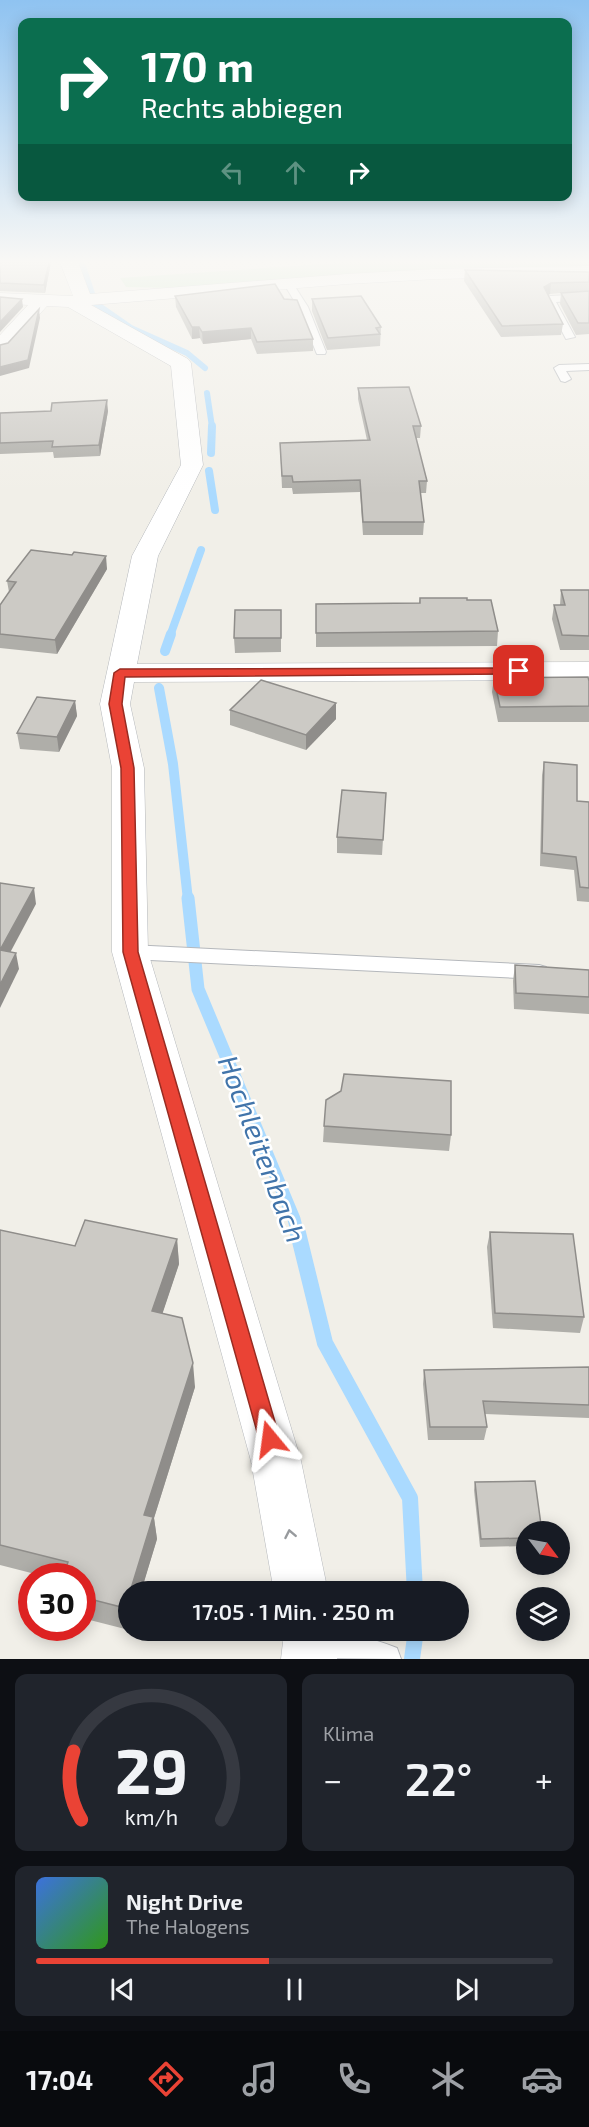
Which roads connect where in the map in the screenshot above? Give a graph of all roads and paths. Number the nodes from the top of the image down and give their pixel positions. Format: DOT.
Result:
graph roads {
  1 [pos="144,339"];
  2 [pos="316,339"];
  3 [pos="321,352"];
  4 [pos="589,367"];
  5 [pos="565,379"];
  6 [pos="589,671"];
  7 [pos="120,673"];
  8 [pos="130,952"];
  9 [pos="563,973"];
  10 [pos="298,1581"];
  11 [pos="335,1641"];
  12 [pos="386,1659"];
  1 -- 7 [label="street"];
  2 -- 3 [label="lane"];
  4 -- 5 [label="lane"];
  6 -- 7 [label="street"];
  7 -- 8 [label="street"];
  8 -- 9 [label="lane"];
  10 -- 8 [label="street, one-way"];
  11 -- 12 [label="lane"];
}
